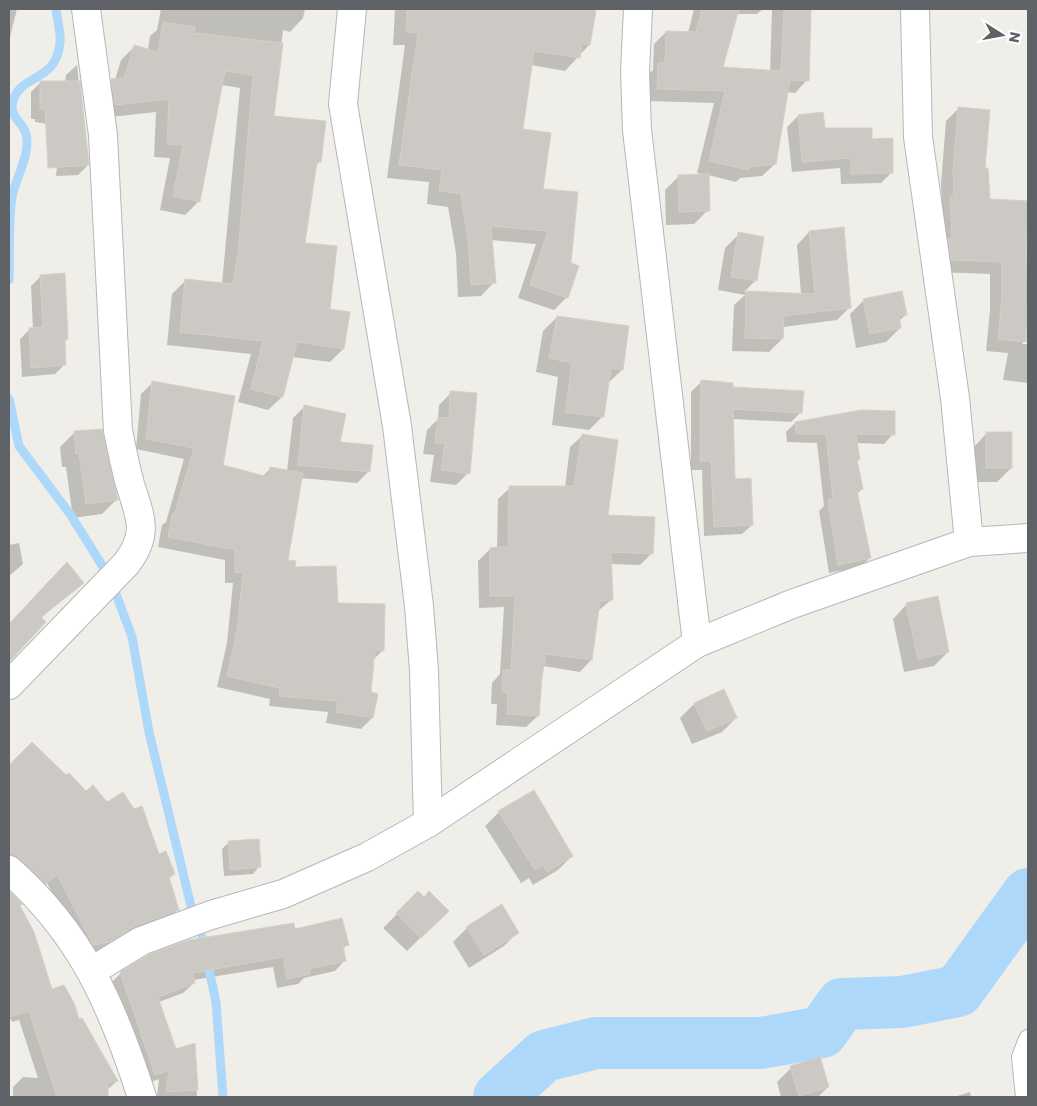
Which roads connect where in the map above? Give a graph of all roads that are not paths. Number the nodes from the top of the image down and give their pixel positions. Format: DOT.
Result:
graph roads {
  1 [pos="86,9"];
  2 [pos="352,9"];
  3 [pos="638,9"];
  4 [pos="915,9"];
  5 [pos="1028,538"];
  6 [pos="969,542"];
  7 [pos="697,643"];
  8 [pos="9,684"];
  9 [pos="428,823"];
  10 [pos="9,870"];
  11 [pos="92,972"];
  12 [pos="1028,1039"];
  13 [pos="142,1097"];
  14 [pos="1025,1097"];
  1 -- 8 [label="street"];
  2 -- 9 [label="street"];
  3 -- 7 [label="street"];
  4 -- 6 [label="street"];
  5 -- 6 [label="street"];
  6 -- 7 [label="street"];
  7 -- 9 [label="street"];
  9 -- 11 [label="street"];
  10 -- 11 [label="street"];
  11 -- 13 [label="street"];
  12 -- 14 [label="lane"];
}
